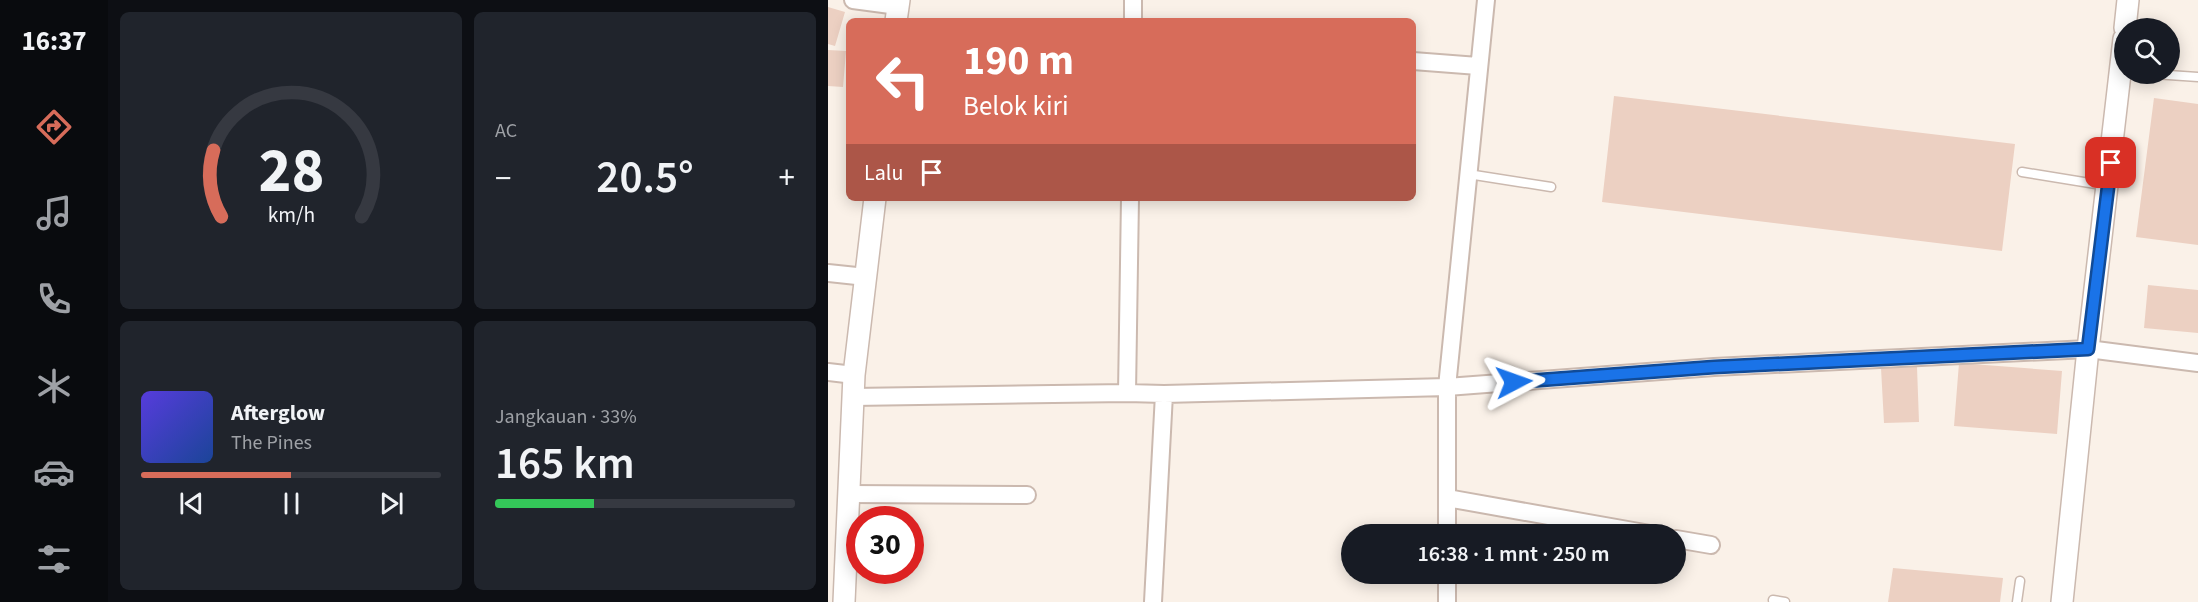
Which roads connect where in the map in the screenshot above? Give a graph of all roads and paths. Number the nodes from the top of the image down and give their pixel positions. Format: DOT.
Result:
graph roads {
  1 [pos="853,0"];
  2 [pos="1133,0"];
  3 [pos="1486,0"];
  4 [pos="2128,0"];
  5 [pos="897,9"];
  6 [pos="1133,18"];
  7 [pos="2126,18"];
  8 [pos="1416,61"];
  9 [pos="1478,66"];
  10 [pos="2180,76"];
  11 [pos="2198,77"];
  12 [pos="2120,84"];
  13 [pos="2022,172"];
  14 [pos="1467,174"];
  15 [pos="2108,186"];
  16 [pos="1551,187"];
  17 [pos="875,201"];
  18 [pos="1130,201"];
  19 [pos="828,273"];
  20 [pos="866,277"];
  21 [pos="2088,349"];
  22 [pos="2198,363"];
  23 [pos="828,372"];
  24 [pos="854,375"];
  25 [pos="1447,387"];
  26 [pos="1127,393"];
  27 [pos="1164,394"];
  28 [pos="853,398"];
  29 [pos="848,494"];
  30 [pos="1027,495"];
  31 [pos="1447,498"];
  32 [pos="1447,524"];
  33 [pos="1594,524"];
  34 [pos="1686,541"];
  35 [pos="1712,545"];
  36 [pos="2020,581"];
  37 [pos="1447,584"];
  38 [pos="1773,600"];
  39 [pos="844,602"];
  40 [pos="1153,602"];
  41 [pos="1447,602"];
  42 [pos="1785,602"];
  43 [pos="2017,602"];
  44 [pos="2062,602"];
  1 -- 5 [label="street"];
  2 -- 6 [label="street"];
  3 -- 9 [label="street"];
  4 -- 7 [label="street"];
  8 -- 9 [label="street"];
  9 -- 14 [label="street"];
  10 -- 11 [label="lane"];
  12 -- 15 [label="street"];
  13 -- 15 [label="lane"];
  14 -- 16 [label="lane"];
  14 -- 25 [label="street"];
  15 -- 21 [label="street"];
  17 -- 20 [label="street"];
  18 -- 26 [label="street"];
  19 -- 20 [label="street"];
  20 -- 24 [label="street"];
  21 -- 22 [label="street"];
  21 -- 25 [label="street"];
  21 -- 44 [label="street"];
  23 -- 24 [label="street"];
  24 -- 28 [label="street"];
  25 -- 27 [label="street"];
  25 -- 31 [label="street"];
  26 -- 27 [label="street"];
  26 -- 28 [label="street"];
  27 -- 40 [label="street"];
  28 -- 29 [label="street"];
  29 -- 30 [label="street"];
  29 -- 39 [label="street"];
  31 -- 32 [label="street"];
  31 -- 33 [label="street"];
  34 -- 35 [label="street"];
  36 -- 43 [label="lane"];
  37 -- 41 [label="street"];
  38 -- 42 [label="lane"];
}
